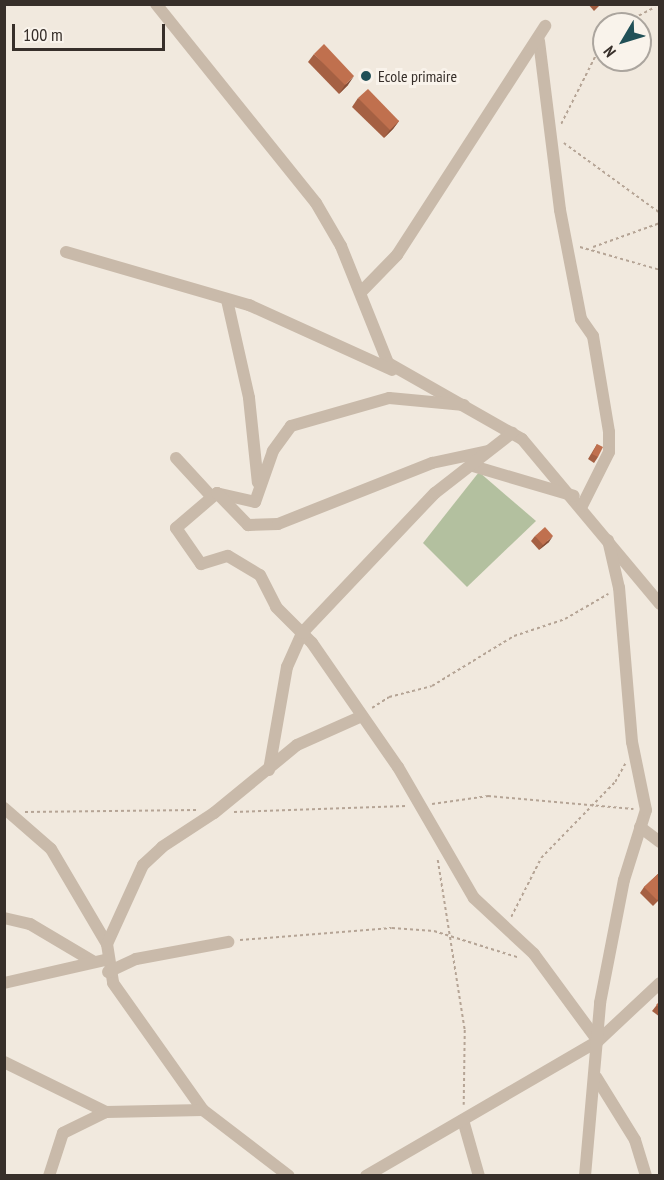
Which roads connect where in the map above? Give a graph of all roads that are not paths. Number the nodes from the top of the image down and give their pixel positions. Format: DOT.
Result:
graph roads {
  1 [pos="156,4"];
  2 [pos="545,26"];
  3 [pos="539,42"];
  4 [pos="66,252"];
  5 [pos="361,292"];
  6 [pos="227,300"];
  7 [pos="404,376"];
  8 [pos="464,405"];
  9 [pos="512,433"];
  10 [pos="492,450"];
  11 [pos="176,458"];
  12 [pos="473,466"];
  13 [pos="214,494"];
  14 [pos="258,496"];
  15 [pos="574,496"];
  16 [pos="582,506"];
  17 [pos="608,536"];
  18 [pos="660,604"];
  19 [pos="302,633"];
  20 [pos="362,716"];
  21 [pos="269,770"];
  22 [pos="6,811"];
  23 [pos="640,827"];
  24 [pos="660,842"];
  25 [pos="4,918"];
  26 [pos="228,942"];
  27 [pos="107,944"];
  28 [pos="102,964"];
  29 [pos="4,982"];
  30 [pos="660,983"];
  31 [pos="598,1041"];
  32 [pos="4,1062"];
  33 [pos="596,1077"];
  34 [pos="203,1110"];
  35 [pos="106,1112"];
  36 [pos="463,1120"];
  37 [pos="49,1176"];
  38 [pos="289,1176"];
  39 [pos="366,1176"];
  40 [pos="480,1176"];
  41 [pos="585,1176"];
  42 [pos="646,1176"];
  1 -- 5 [label="street"];
  2 -- 3 [label="street"];
  3 -- 5 [label="street"];
  3 -- 16 [label="street"];
  4 -- 6 [label="street"];
  5 -- 7 [label="street"];
  6 -- 7 [label="street"];
  6 -- 14 [label="street"];
  7 -- 8 [label="street"];
  8 -- 9 [label="street"];
  8 -- 14 [label="street"];
  9 -- 10 [label="street"];
  9 -- 15 [label="street"];
  10 -- 12 [label="street"];
  10 -- 13 [label="street"];
  11 -- 13 [label="street"];
  12 -- 15 [label="street"];
  12 -- 19 [label="street"];
  13 -- 14 [label="street"];
  13 -- 19 [label="street"];
  15 -- 16 [label="street"];
  16 -- 17 [label="street"];
  17 -- 18 [label="street"];
  17 -- 23 [label="street"];
  19 -- 20 [label="street"];
  19 -- 21 [label="street"];
  20 -- 21 [label="street"];
  20 -- 31 [label="street"];
  21 -- 27 [label="street"];
  22 -- 27 [label="street"];
  23 -- 24 [label="street"];
  23 -- 31 [label="street"];
  25 -- 28 [label="street"];
  26 -- 28 [label="street"];
  27 -- 28 [label="street"];
  28 -- 29 [label="street"];
  28 -- 34 [label="street"];
  30 -- 31 [label="street"];
  31 -- 33 [label="street"];
  31 -- 36 [label="street"];
  32 -- 35 [label="street"];
  33 -- 41 [label="street"];
  33 -- 42 [label="street"];
  34 -- 35 [label="street"];
  34 -- 38 [label="street"];
  35 -- 37 [label="street"];
  36 -- 39 [label="street"];
  36 -- 40 [label="street"];
}
